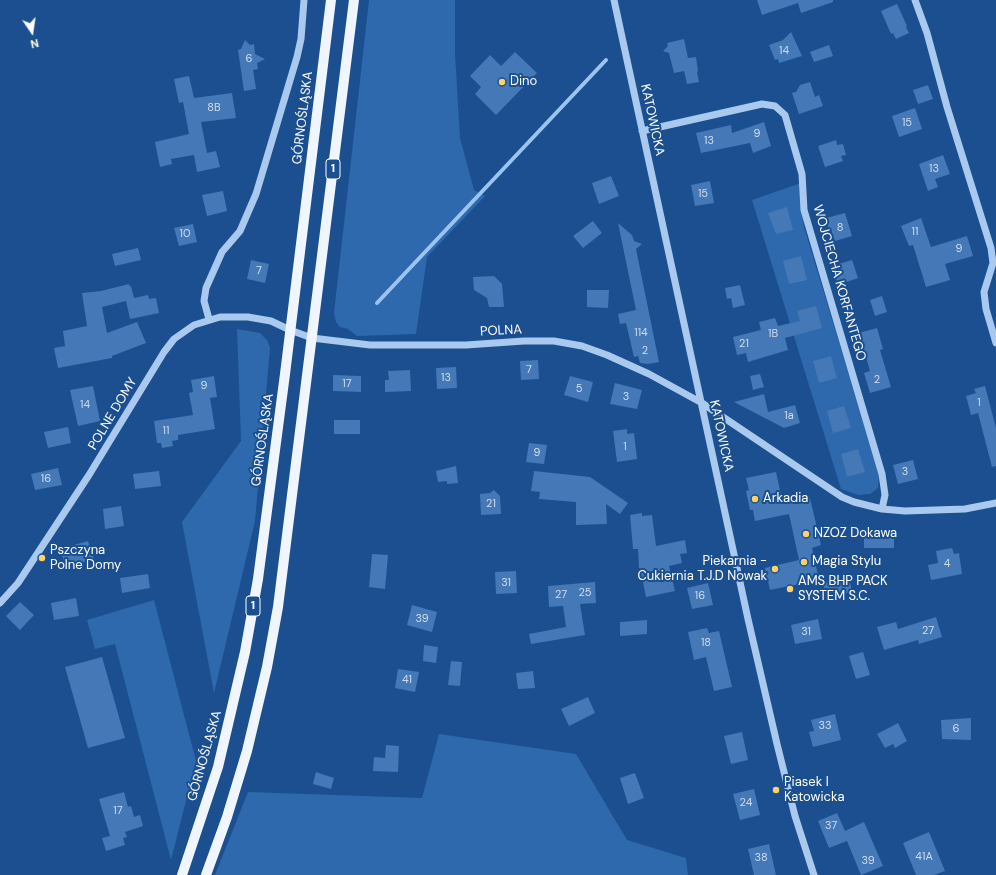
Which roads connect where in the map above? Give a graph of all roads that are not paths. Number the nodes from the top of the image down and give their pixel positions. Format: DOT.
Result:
graph roads {
  1 [pos="304,0"];
  2 [pos="331,0"];
  3 [pos="354,0"];
  4 [pos="614,0"];
  5 [pos="915,0"];
  6 [pos="642,131"];
  7 [pos="209,319"];
  8 [pos="290,330"];
  9 [pos="312,338"];
  10 [pos="996,343"];
  11 [pos="702,403"];
  12 [pos="996,503"];
  13 [pos="882,509"];
  14 [pos="0,603"];
  15 [pos="182,875"];
  16 [pos="206,875"];
  17 [pos="814,875"];
  1 -- 7 [label="street"];
  2 -- 8 [label="main road, GÓRNOŚLĄSKA / 1"];
  3 -- 9 [label="main road, 1"];
  4 -- 6 [label="street, KATOWICKA"];
  5 -- 10 [label="street"];
  6 -- 11 [label="street, KATOWICKA"];
  6 -- 13 [label="street, WOJCIECHA KORFANTEGO"];
  7 -- 8 [label="street, POLNE DOMY"];
  7 -- 14 [label="street, POLNE DOMY"];
  8 -- 9 [label="street, POLNA"];
  8 -- 15 [label="main road, GÓRNOŚLĄSKA / 1"];
  9 -- 11 [label="street, POLNA"];
  9 -- 16 [label="main road, 1"];
  11 -- 13 [label="street, POLNA"];
  11 -- 17 [label="street, KATOWICKA"];
  12 -- 13 [label="street, POLNA"];
}
